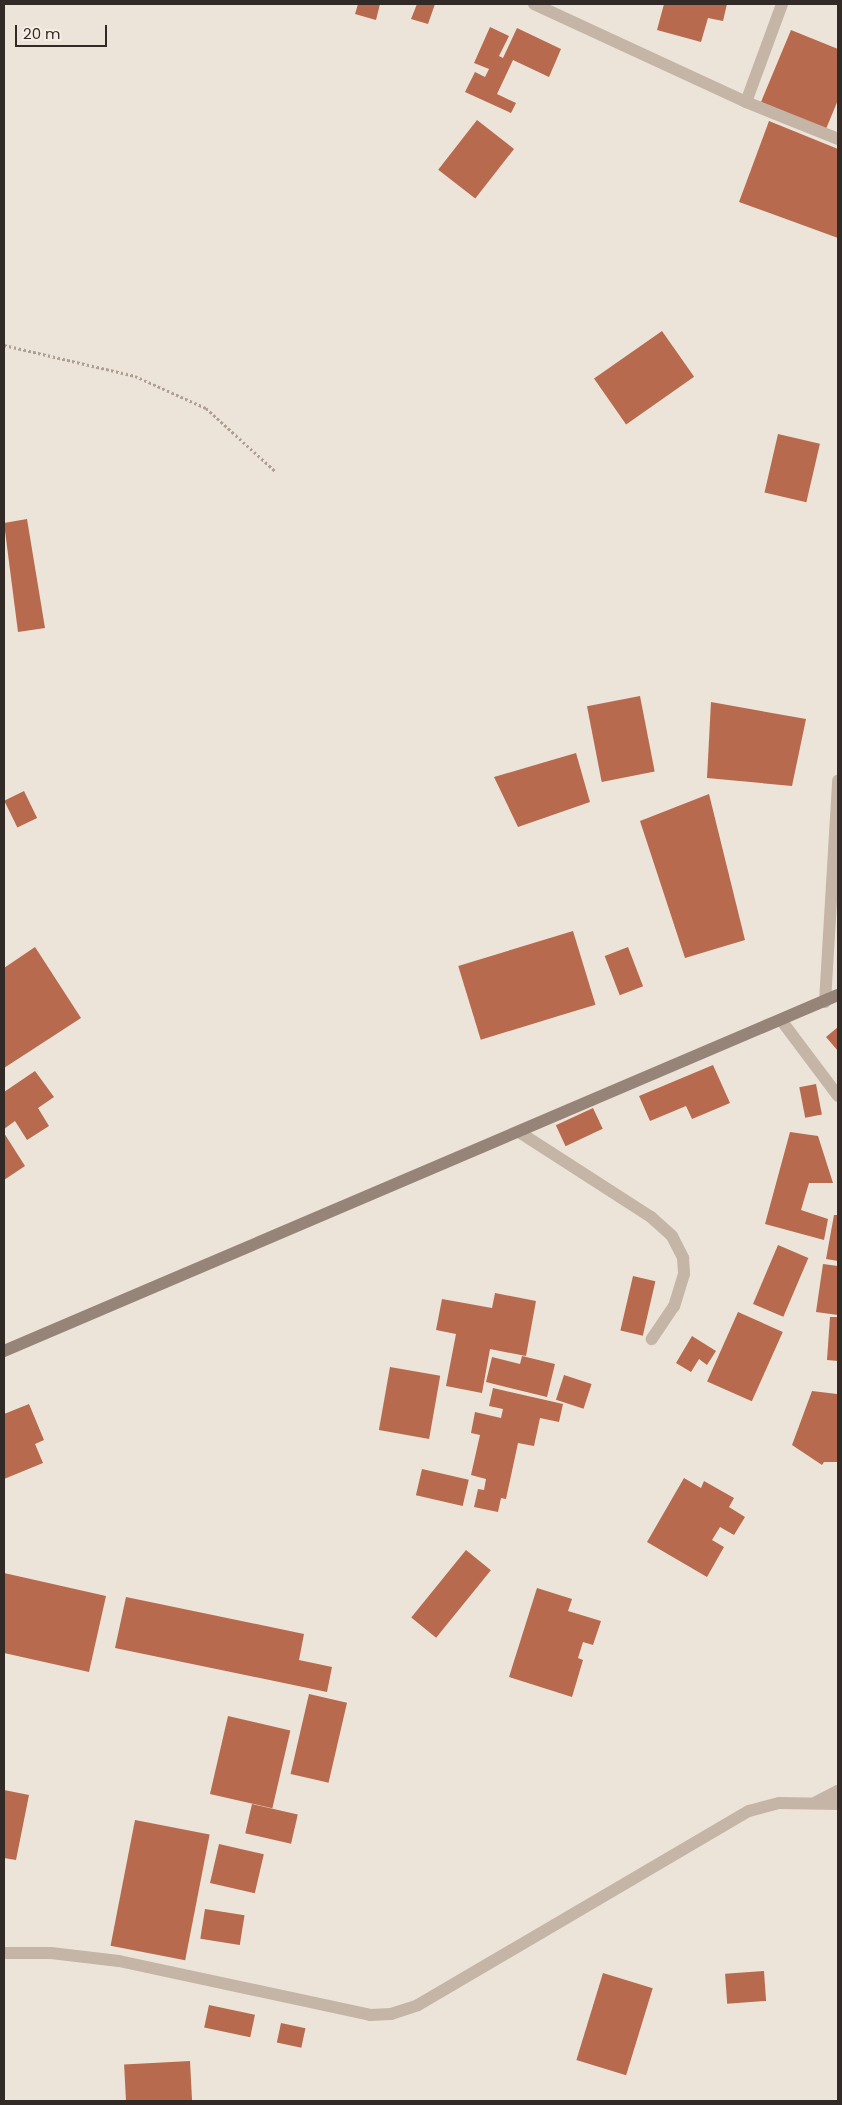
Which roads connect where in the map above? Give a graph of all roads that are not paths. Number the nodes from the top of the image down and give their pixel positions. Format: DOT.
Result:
graph roads {
  1 [pos="534,4"];
  2 [pos="782,4"];
  3 [pos="746,102"];
  4 [pos="838,139"];
  5 [pos="838,780"];
  6 [pos="838,995"];
  7 [pos="825,1002"];
  8 [pos="782,1020"];
  9 [pos="838,1096"];
  10 [pos="519,1132"];
  11 [pos="652,1339"];
  12 [pos="4,1351"];
  13 [pos="838,1791"];
  14 [pos="816,1802"];
  15 [pos="838,1804"];
  16 [pos="4,1953"];
  1 -- 3 [label="street"];
  2 -- 3 [label="street"];
  3 -- 4 [label="street"];
  5 -- 7 [label="street"];
  6 -- 7 [label="street"];
  7 -- 8 [label="street"];
  8 -- 9 [label="street"];
  8 -- 10 [label="street"];
  10 -- 11 [label="street"];
  10 -- 12 [label="street"];
  13 -- 14 [label="street"];
  14 -- 15 [label="street"];
  14 -- 16 [label="street"];
}
